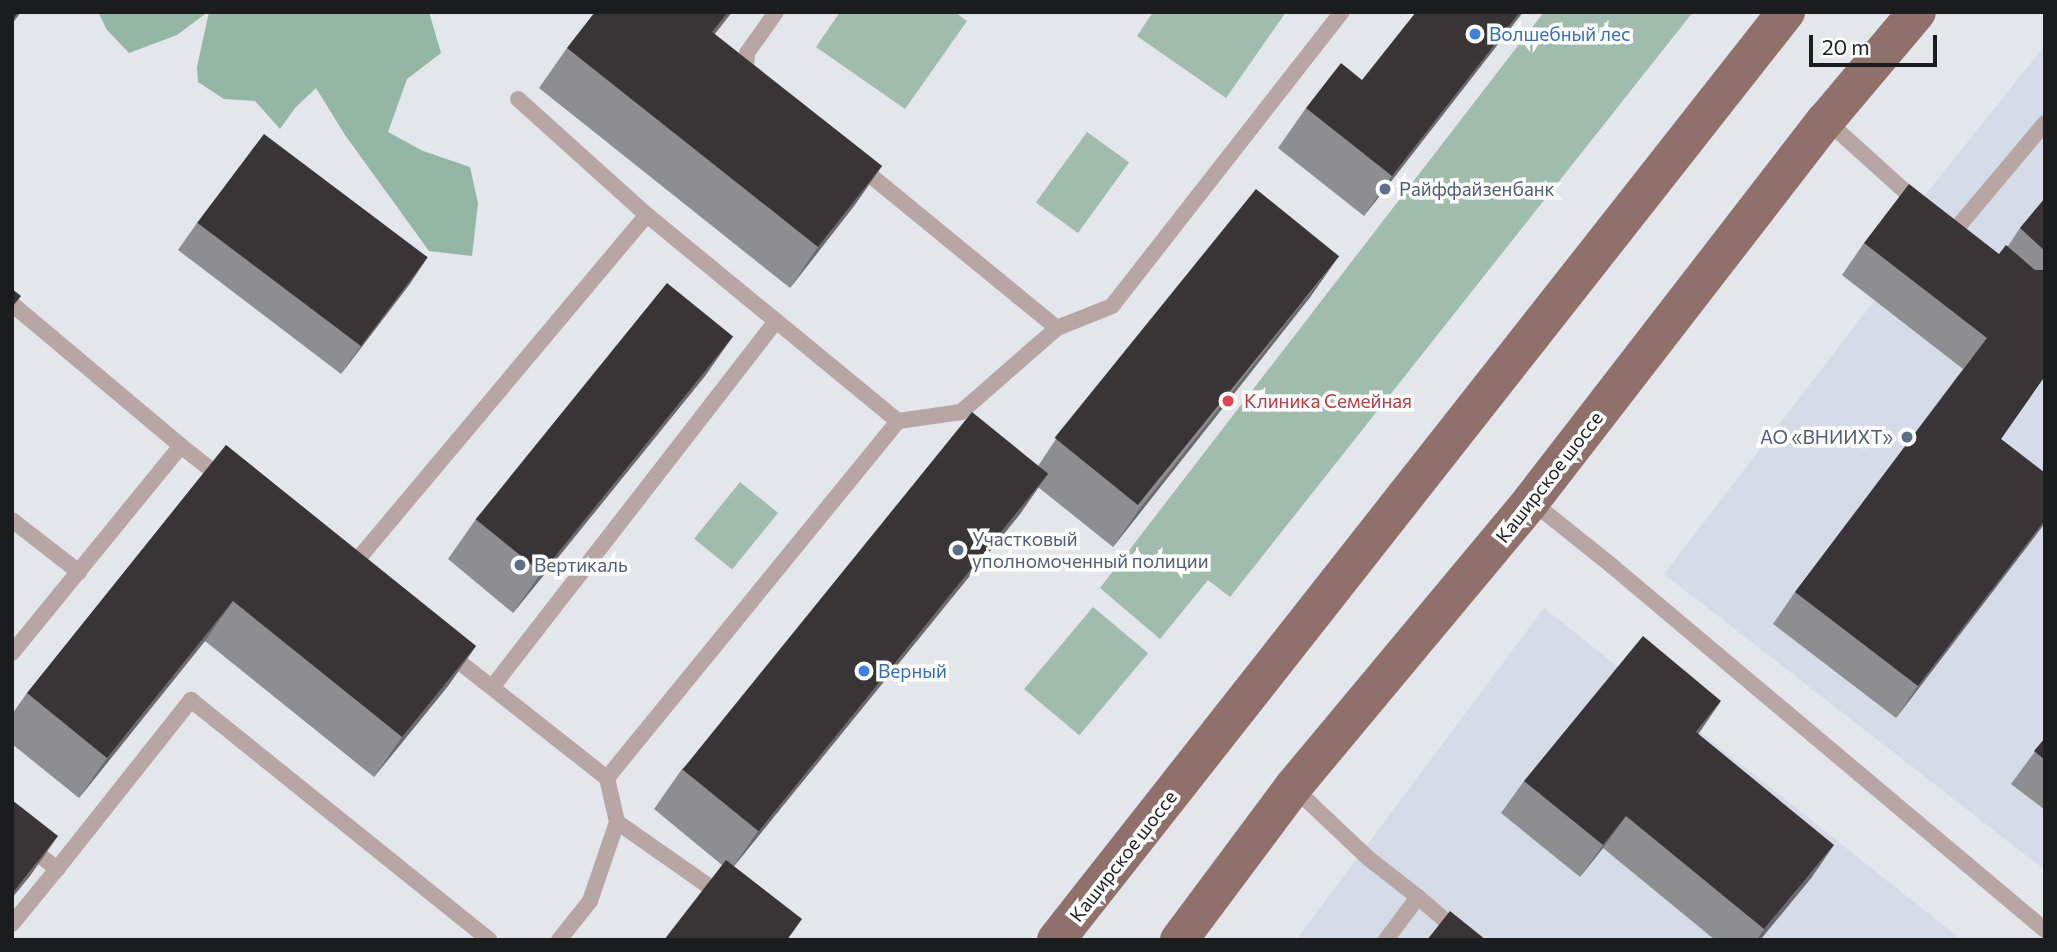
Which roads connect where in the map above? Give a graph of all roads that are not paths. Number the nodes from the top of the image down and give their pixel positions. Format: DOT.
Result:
graph roads {
  1 [pos="776,12"];
  2 [pos="1342,12"];
  3 [pos="1786,12"];
  4 [pos="1917,12"];
  5 [pos="768,89"];
  6 [pos="518,99"];
  7 [pos="1826,120"];
  8 [pos="2045,123"];
  9 [pos="842,152"];
  10 [pos="1927,212"];
  11 [pos="648,215"];
  12 [pos="1951,235"];
  13 [pos="12,304"];
  14 [pos="776,321"];
  15 [pos="1058,328"];
  16 [pos="898,421"];
  17 [pos="181,446"];
  18 [pos="235,489"];
  19 [pos="1531,501"];
  20 [pos="12,520"];
  21 [pos="79,572"];
  22 [pos="344,575"];
  23 [pos="429,639"];
  24 [pos="12,653"];
  25 [pos="493,686"];
  26 [pos="607,778"];
  27 [pos="1293,787"];
  28 [pos="617,822"];
  29 [pos="12,833"];
  30 [pos="57,869"];
  31 [pos="1418,897"];
  32 [pos="736,906"];
  33 [pos="12,924"];
  34 [pos="2045,930"];
  35 [pos="490,940"];
  36 [pos="559,940"];
  37 [pos="1056,940"];
  38 [pos="1179,940"];
  39 [pos="1385,940"];
  40 [pos="1468,940"];
  1 -- 5 [label="lane"];
  2 -- 15 [label="lane"];
  3 -- 37 [label="main road, Каширское шоссе"];
  4 -- 7 [label="main road, Каширское шоссе"];
  6 -- 11 [label="lane"];
  7 -- 10 [label="lane"];
  7 -- 19 [label="main road, Каширское шоссе"];
  8 -- 12 [label="lane"];
  9 -- 15 [label="lane"];
  11 -- 14 [label="lane"];
  11 -- 22 [label="lane"];
  13 -- 17 [label="lane"];
  14 -- 16 [label="lane"];
  14 -- 25 [label="lane"];
  15 -- 16 [label="lane"];
  16 -- 26 [label="lane"];
  17 -- 18 [label="lane"];
  17 -- 21 [label="lane"];
  19 -- 27 [label="main road, Каширское шоссе"];
  19 -- 34 [label="lane"];
  20 -- 21 [label="lane"];
  21 -- 24 [label="lane"];
  23 -- 25 [label="lane"];
  25 -- 26 [label="lane"];
  26 -- 28 [label="lane"];
  27 -- 31 [label="lane"];
  27 -- 38 [label="main road, Каширское шоссе"];
  28 -- 32 [label="lane"];
  28 -- 36 [label="lane"];
  29 -- 30 [label="lane"];
  30 -- 33 [label="lane"];
  30 -- 35 [label="lane"];
  31 -- 39 [label="lane"];
  31 -- 40 [label="lane"];
}
